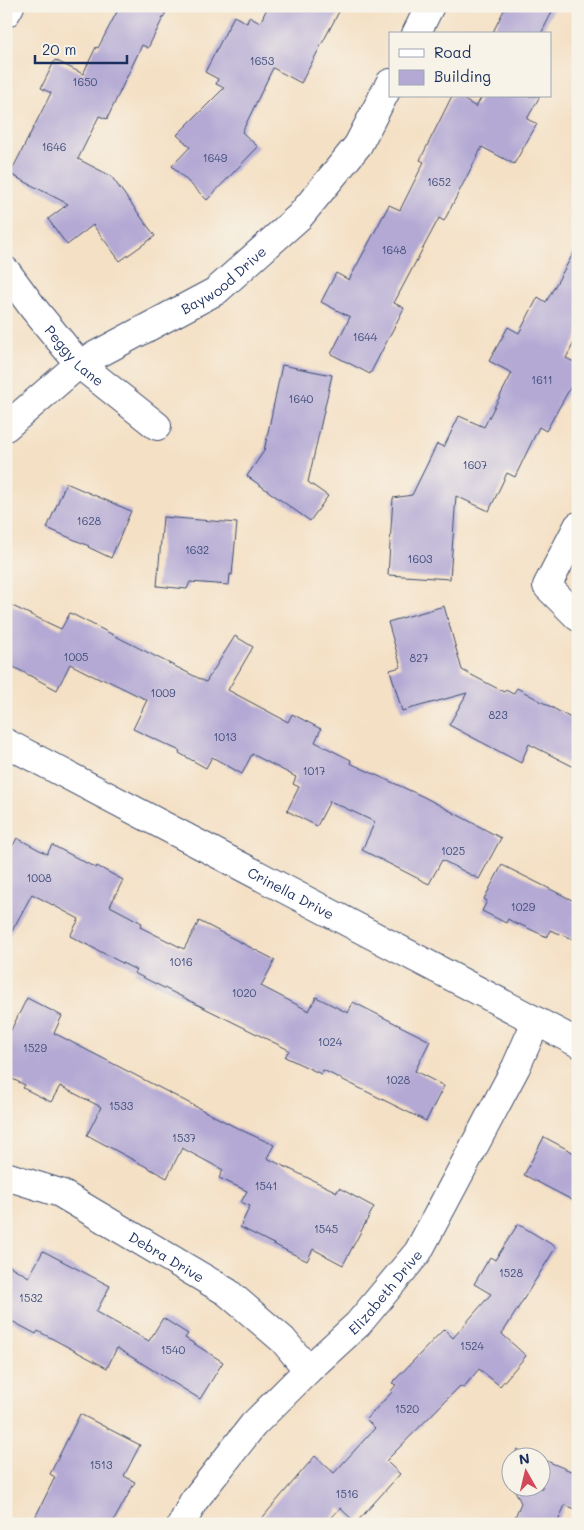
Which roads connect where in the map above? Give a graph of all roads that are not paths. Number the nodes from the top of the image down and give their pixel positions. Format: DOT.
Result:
graph roads {
  1 [pos="10,6"];
  2 [pos="430,6"];
  3 [pos="6,13"];
  4 [pos="417,32"];
  5 [pos="389,85"];
  6 [pos="6,271"];
  7 [pos="79,364"];
  8 [pos="157,426"];
  9 [pos="6,427"];
  10 [pos="578,526"];
  11 [pos="578,617"];
  12 [pos="6,743"];
  13 [pos="536,1022"];
  14 [pos="578,1044"];
  15 [pos="6,1176"];
  16 [pos="308,1370"];
  17 [pos="182,1524"];
  1 -- 3 [label="street"];
  2 -- 4 [label="street"];
  5 -- 7 [label="street, Baywood Drive"];
  6 -- 7 [label="street, Peggy Lane"];
  7 -- 8 [label="street, Peggy Lane"];
  7 -- 9 [label="street, Baywood Drive"];
  10 -- 11 [label="street"];
  12 -- 13 [label="street, Crinella Drive"];
  13 -- 14 [label="street, Crinella Drive"];
  13 -- 16 [label="street, Elizabeth Drive"];
  15 -- 16 [label="street, Debra Drive"];
  16 -- 17 [label="street, Elizabeth Drive"];
}
